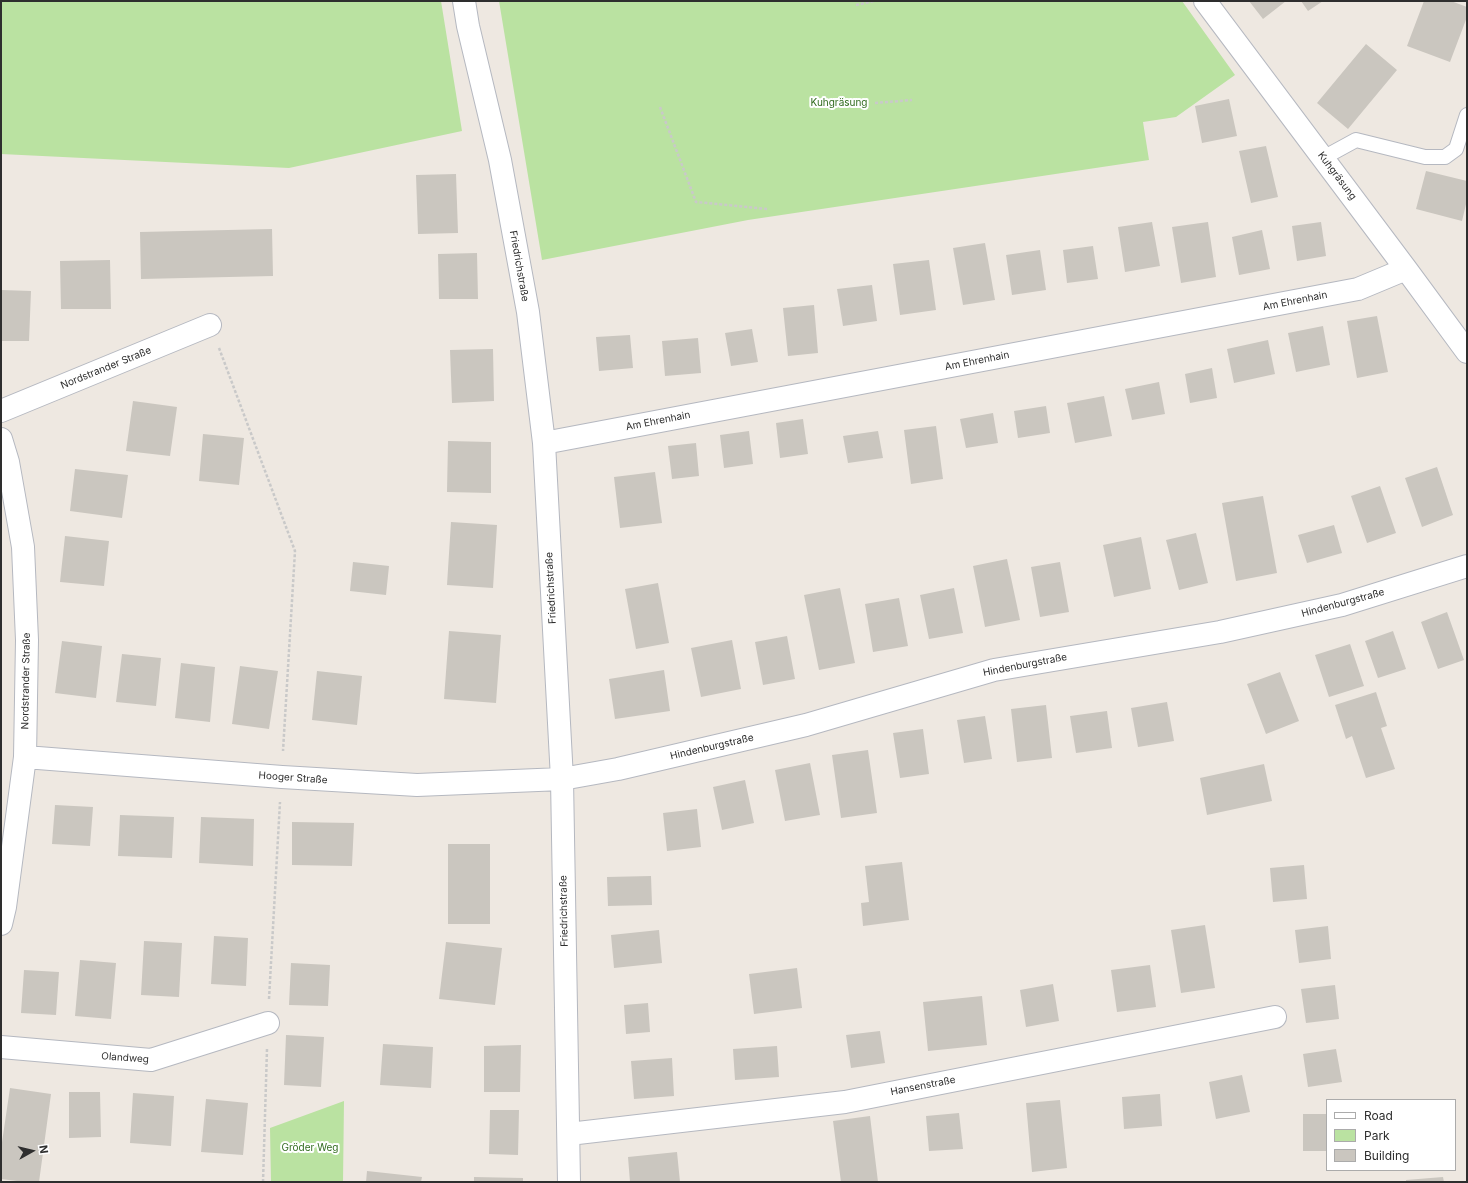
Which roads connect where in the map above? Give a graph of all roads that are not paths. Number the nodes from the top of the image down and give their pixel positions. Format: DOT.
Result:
graph roads {
  1 [pos="464,1"];
  2 [pos="1206,1"];
  3 [pos="1467,115"];
  4 [pos="1323,158"];
  5 [pos="1406,269"];
  6 [pos="210,325"];
  7 [pos="1467,352"];
  8 [pos="1,411"];
  9 [pos="1,439"];
  10 [pos="544,443"];
  11 [pos="1467,566"];
  12 [pos="24,757"];
  13 [pos="562,780"];
  14 [pos="1,924"];
  15 [pos="1275,1017"];
  16 [pos="268,1023"];
  17 [pos="1,1047"];
  18 [pos="569,1134"];
  19 [pos="569,1182"];
  1 -- 10 [label="street, Friedrichstraße"];
  2 -- 4 [label="street, Kuhgräsung"];
  3 -- 4 [label="lane"];
  4 -- 5 [label="street, Kuhgräsung"];
  5 -- 7 [label="street, Kuhgräsung"];
  5 -- 10 [label="street, Am Ehrenhain"];
  6 -- 8 [label="street, Nordstrander Straße"];
  9 -- 12 [label="street, Nordstrander Straße"];
  10 -- 13 [label="street, Friedrichstraße"];
  11 -- 13 [label="street, Hindenburgstraße"];
  12 -- 13 [label="street, Hooger Straße"];
  12 -- 14 [label="street, Nordstrander Straße"];
  13 -- 18 [label="street, Friedrichstraße"];
  15 -- 18 [label="street, Hansenstraße"];
  16 -- 17 [label="street, Olandweg"];
  18 -- 19 [label="street, Friedrichstraße"];
}
